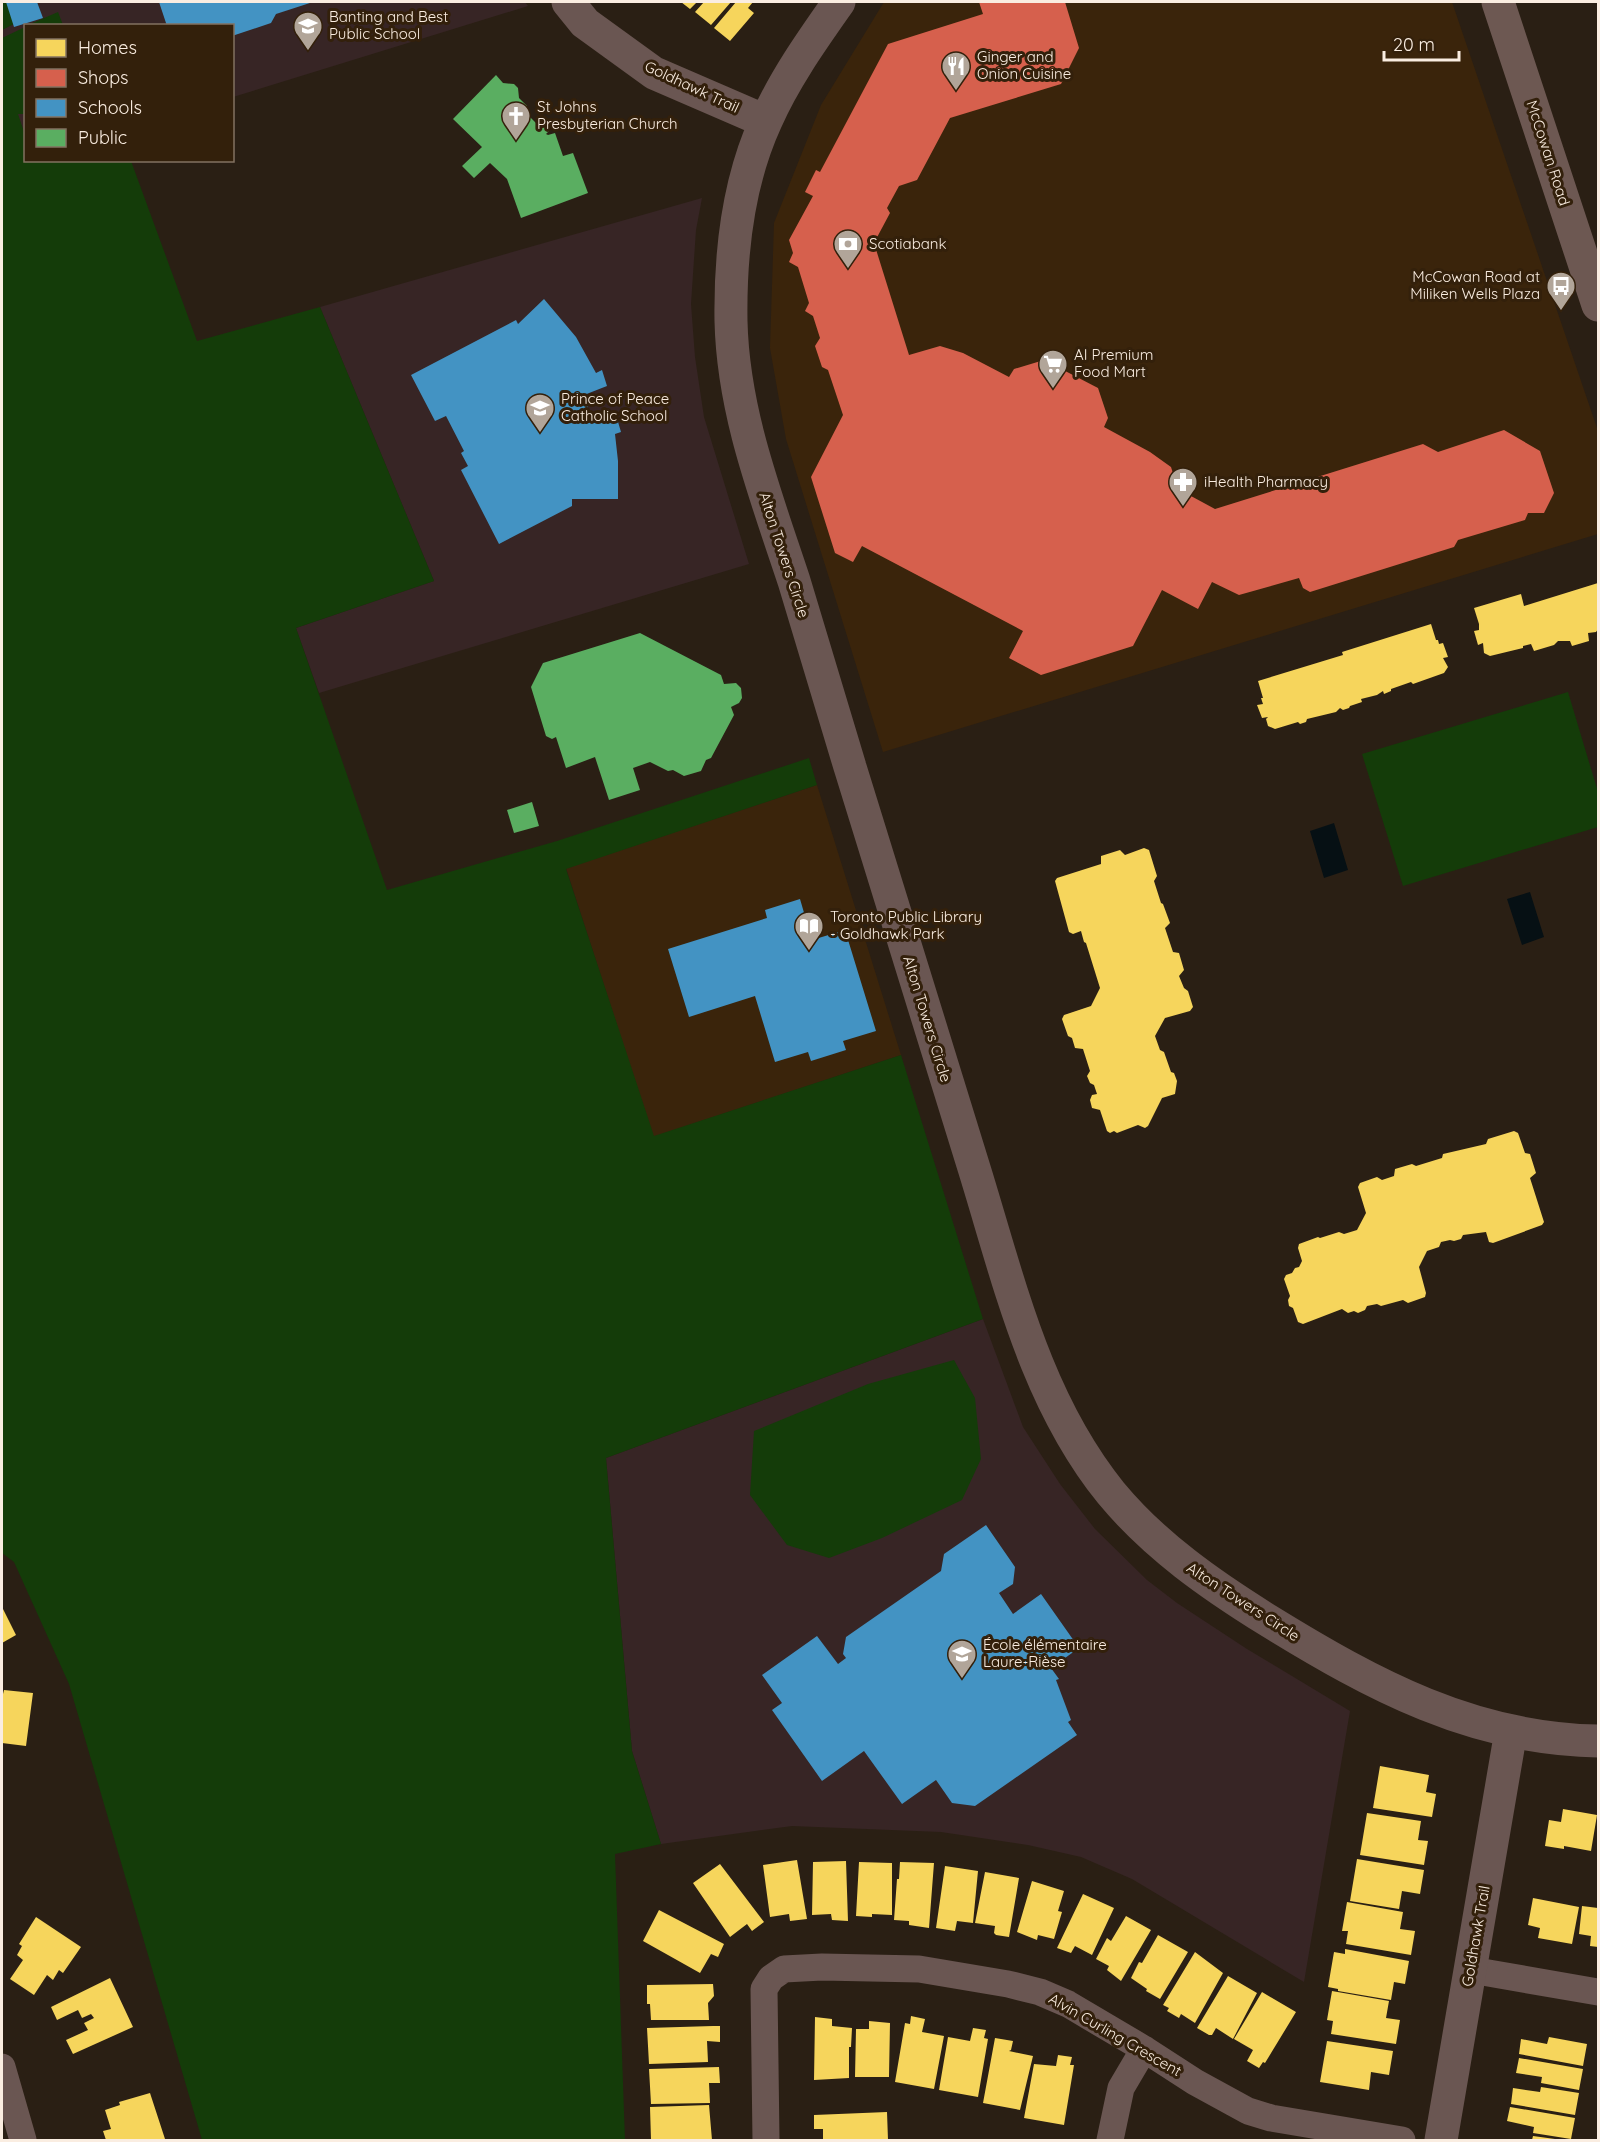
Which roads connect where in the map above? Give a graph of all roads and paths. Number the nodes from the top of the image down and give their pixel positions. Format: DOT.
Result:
graph roads {
  1 [pos="568,2"];
  2 [pos="839,2"];
  3 [pos="1498,2"];
  4 [pos="765,122"];
  5 [pos="1599,305"];
  6 [pos="1511,1731"];
  7 [pos="1599,1741"];
  8 [pos="1471,1970"];
  9 [pos="1599,1992"];
  10 [pos="1144,2049"];
  11 [pos="2,2067"];
  12 [pos="23,2140"];
  13 [pos="766,2140"];
  14 [pos="1110,2140"];
  15 [pos="1402,2140"];
  16 [pos="1441,2140"];
  1 -- 4 [label="street, Goldhawk Trail"];
  2 -- 4 [label="street, Alton Towers Circle"];
  3 -- 5 [label="main road, McCowan Road"];
  4 -- 6 [label="street, Alton Towers Circle"];
  6 -- 7 [label="street, Alton Towers Circle"];
  6 -- 8 [label="street, Goldhawk Trail"];
  8 -- 9 [label="street"];
  8 -- 16 [label="street, Goldhawk Trail"];
  10 -- 13 [label="street, Alvin Curling Crescent"];
  10 -- 14 [label="street"];
  10 -- 15 [label="street, Alvin Curling Crescent"];
  11 -- 12 [label="street"];
}
